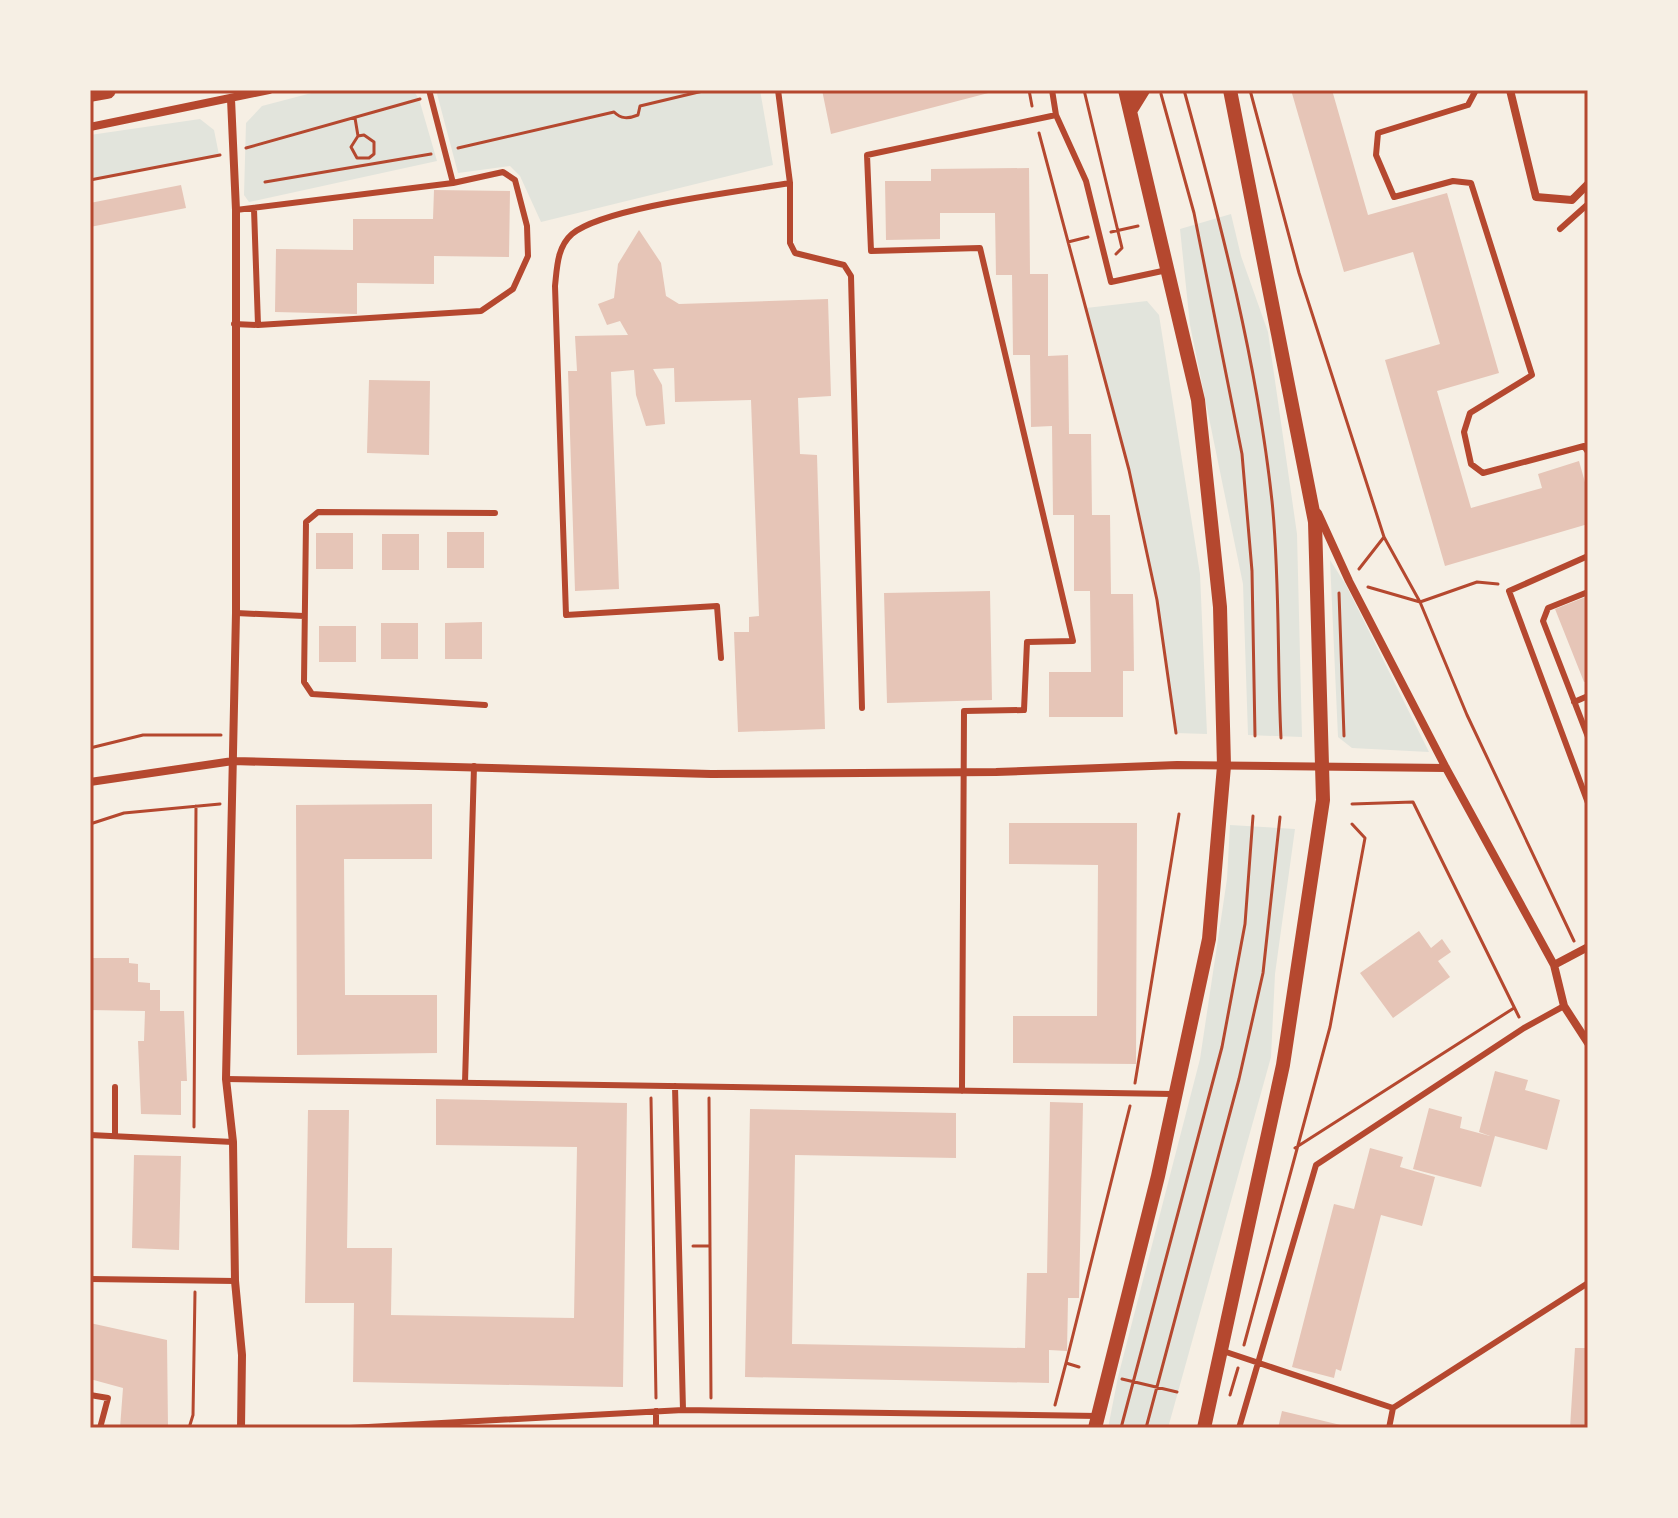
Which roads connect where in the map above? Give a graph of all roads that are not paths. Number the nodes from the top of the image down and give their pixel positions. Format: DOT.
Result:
graph roads {
  1 [pos="107,90"];
  2 [pos="269,90"];
  3 [pos="778,90"];
  4 [pos="1052,90"];
  5 [pos="1125,90"];
  6 [pos="1143,90"];
  7 [pos="1230,90"];
  8 [pos="1476,90"];
  9 [pos="1510,90"];
  10 [pos="90,93"];
  11 [pos="430,93"];
  12 [pos="231,99"];
  13 [pos="1130,111"];
  14 [pos="1056,115"];
  15 [pos="90,127"];
  16 [pos="453,183"];
  17 [pos="790,183"];
  18 [pos="1588,184"];
  19 [pos="1588,204"];
  20 [pos="254,209"];
  21 [pos="236,210"];
  22 [pos="1560,229"];
  23 [pos="1167,270"];
  24 [pos="234,324"];
  25 [pos="258,325"];
  26 [pos="1588,452"];
  27 [pos="1312,498"];
  28 [pos="495,513"];
  29 [pos="1588,556"];
  30 [pos="1588,592"];
  31 [pos="236,613"];
  32 [pos="304,616"];
  33 [pos="721,658"];
  34 [pos="1588,696"];
  35 [pos="1574,702"];
  36 [pos="485,705"];
  37 [pos="862,708"];
  38 [pos="1588,737"];
  39 [pos="233,761"];
  40 [pos="474,766"];
  41 [pos="1224,766"];
  42 [pos="1322,767"];
  43 [pos="1446,768"];
  44 [pos="964,772"];
  45 [pos="90,782"];
  46 [pos="1588,803"];
  47 [pos="1584,949"];
  48 [pos="1554,965"];
  49 [pos="1564,1006"];
  50 [pos="1588,1043"];
  51 [pos="226,1079"];
  52 [pos="465,1083"];
  53 [pos="675,1086"];
  54 [pos="115,1087"];
  55 [pos="962,1091"];
  56 [pos="1177,1094"];
  57 [pos="90,1135"];
  58 [pos="115,1136"];
  59 [pos="233,1142"];
  60 [pos="90,1279"];
  61 [pos="235,1281"];
  62 [pos="1588,1283"];
  63 [pos="1223,1351"];
  64 [pos="1256,1361"];
  65 [pos="90,1395"];
  66 [pos="1393,1408"];
  67 [pos="683,1410"];
  68 [pos="656,1411"];
  69 [pos="1096,1422"];
  70 [pos="100,1428"];
  71 [pos="241,1428"];
  72 [pos="350,1428"];
  73 [pos="656,1428"];
  74 [pos="1204,1428"];
  75 [pos="1239,1428"];
  76 [pos="1389,1428"];
  1 -- 10 [label="main road"];
  2 -- 12 [label="street"];
  3 -- 17 [label="lane"];
  4 -- 14 [label="lane"];
  5 -- 13 [label="street"];
  6 -- 13 [label="street"];
  7 -- 27 [label="street"];
  8 -- 26 [label="lane"];
  9 -- 18 [label="street"];
  11 -- 16 [label="lane"];
  12 -- 15 [label="street"];
  12 -- 21 [label="street"];
  13 -- 23 [label="street"];
  14 -- 23 [label="lane"];
  14 -- 44 [label="lane"];
  16 -- 20 [label="lane"];
  16 -- 25 [label="lane"];
  17 -- 33 [label="lane"];
  17 -- 37 [label="lane"];
  19 -- 22 [label="lane"];
  20 -- 21 [label="lane"];
  20 -- 25 [label="lane"];
  21 -- 24 [label="street"];
  23 -- 41 [label="street"];
  24 -- 25 [label="lane"];
  24 -- 31 [label="street"];
  27 -- 42 [label="street"];
  27 -- 43 [label="street"];
  28 -- 32 [label="lane"];
  29 -- 46 [label="lane"];
  30 -- 35 [label="lane"];
  31 -- 32 [label="lane"];
  31 -- 39 [label="street"];
  32 -- 36 [label="lane"];
  34 -- 35 [label="lane"];
  35 -- 38 [label="lane"];
  39 -- 40 [label="street"];
  39 -- 45 [label="street"];
  39 -- 51 [label="street"];
  40 -- 44 [label="street"];
  40 -- 52 [label="lane"];
  41 -- 42 [label="street"];
  41 -- 44 [label="street"];
  41 -- 56 [label="street"];
  42 -- 43 [label="street"];
  42 -- 63 [label="street"];
  43 -- 48 [label="street"];
  44 -- 55 [label="lane"];
  47 -- 48 [label="street"];
  48 -- 49 [label="street"];
  49 -- 50 [label="street"];
  49 -- 64 [label="lane"];
  51 -- 52 [label="lane"];
  51 -- 59 [label="street"];
  52 -- 53 [label="lane"];
  53 -- 55 [label="lane"];
  53 -- 67 [label="lane"];
  54 -- 58 [label="lane"];
  55 -- 56 [label="lane"];
  56 -- 69 [label="street"];
  57 -- 58 [label="lane"];
  58 -- 59 [label="lane"];
  59 -- 61 [label="street"];
  60 -- 61 [label="lane"];
  61 -- 71 [label="street"];
  62 -- 66 [label="lane"];
  63 -- 64 [label="lane"];
  63 -- 74 [label="street"];
  64 -- 66 [label="lane"];
  64 -- 75 [label="lane"];
  65 -- 70 [label="lane"];
  66 -- 76 [label="lane"];
  67 -- 68 [label="lane"];
  67 -- 69 [label="lane"];
  68 -- 72 [label="lane"];
  68 -- 73 [label="lane"];
}
